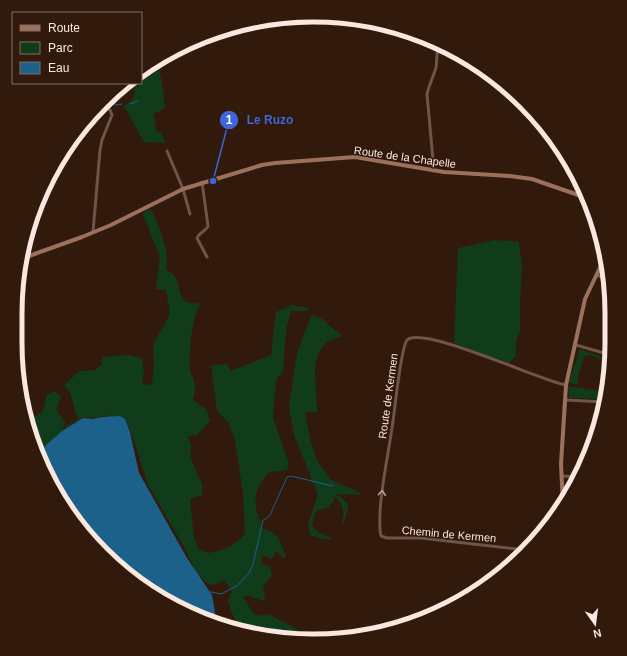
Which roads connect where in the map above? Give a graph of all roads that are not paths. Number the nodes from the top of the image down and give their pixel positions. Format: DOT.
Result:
graph roads {
  1 [pos="438,50"];
  2 [pos="106,108"];
  3 [pos="167,151"];
  4 [pos="434,170"];
  5 [pos="202,182"];
  6 [pos="183,189"];
  7 [pos="580,196"];
  8 [pos="190,214"];
  9 [pos="94,232"];
  10 [pos="29,256"];
  11 [pos="207,257"];
  12 [pos="601,266"];
  13 [pos="597,275"];
  14 [pos="603,278"];
  15 [pos="576,345"];
  16 [pos="604,353"];
  17 [pos="566,385"];
  18 [pos="566,400"];
  19 [pos="598,402"];
  20 [pos="562,476"];
  21 [pos="572,476"];
  22 [pos="563,493"];
  23 [pos="380,526"];
  24 [pos="520,549"];
  1 -- 4 [label="street"];
  2 -- 9 [label="street"];
  3 -- 6 [label="street"];
  4 -- 5 [label="street, Route de la Chapelle"];
  4 -- 7 [label="street, Route de la Chapelle"];
  5 -- 6 [label="street, Route de la Chapelle"];
  5 -- 11 [label="street"];
  6 -- 8 [label="street"];
  6 -- 9 [label="street, Route de la Chapelle"];
  9 -- 10 [label="street, Route de la Chapelle"];
  12 -- 13 [label="street"];
  13 -- 14 [label="street"];
  13 -- 15 [label="street"];
  15 -- 16 [label="street"];
  15 -- 17 [label="street"];
  17 -- 18 [label="street"];
  23 -- 17 [label="street, Route de Kermen, one-way"];
  18 -- 19 [label="street"];
  18 -- 20 [label="street"];
  20 -- 21 [label="street"];
  20 -- 22 [label="street"];
  23 -- 24 [label="street, Chemin de Kermen"];
}
